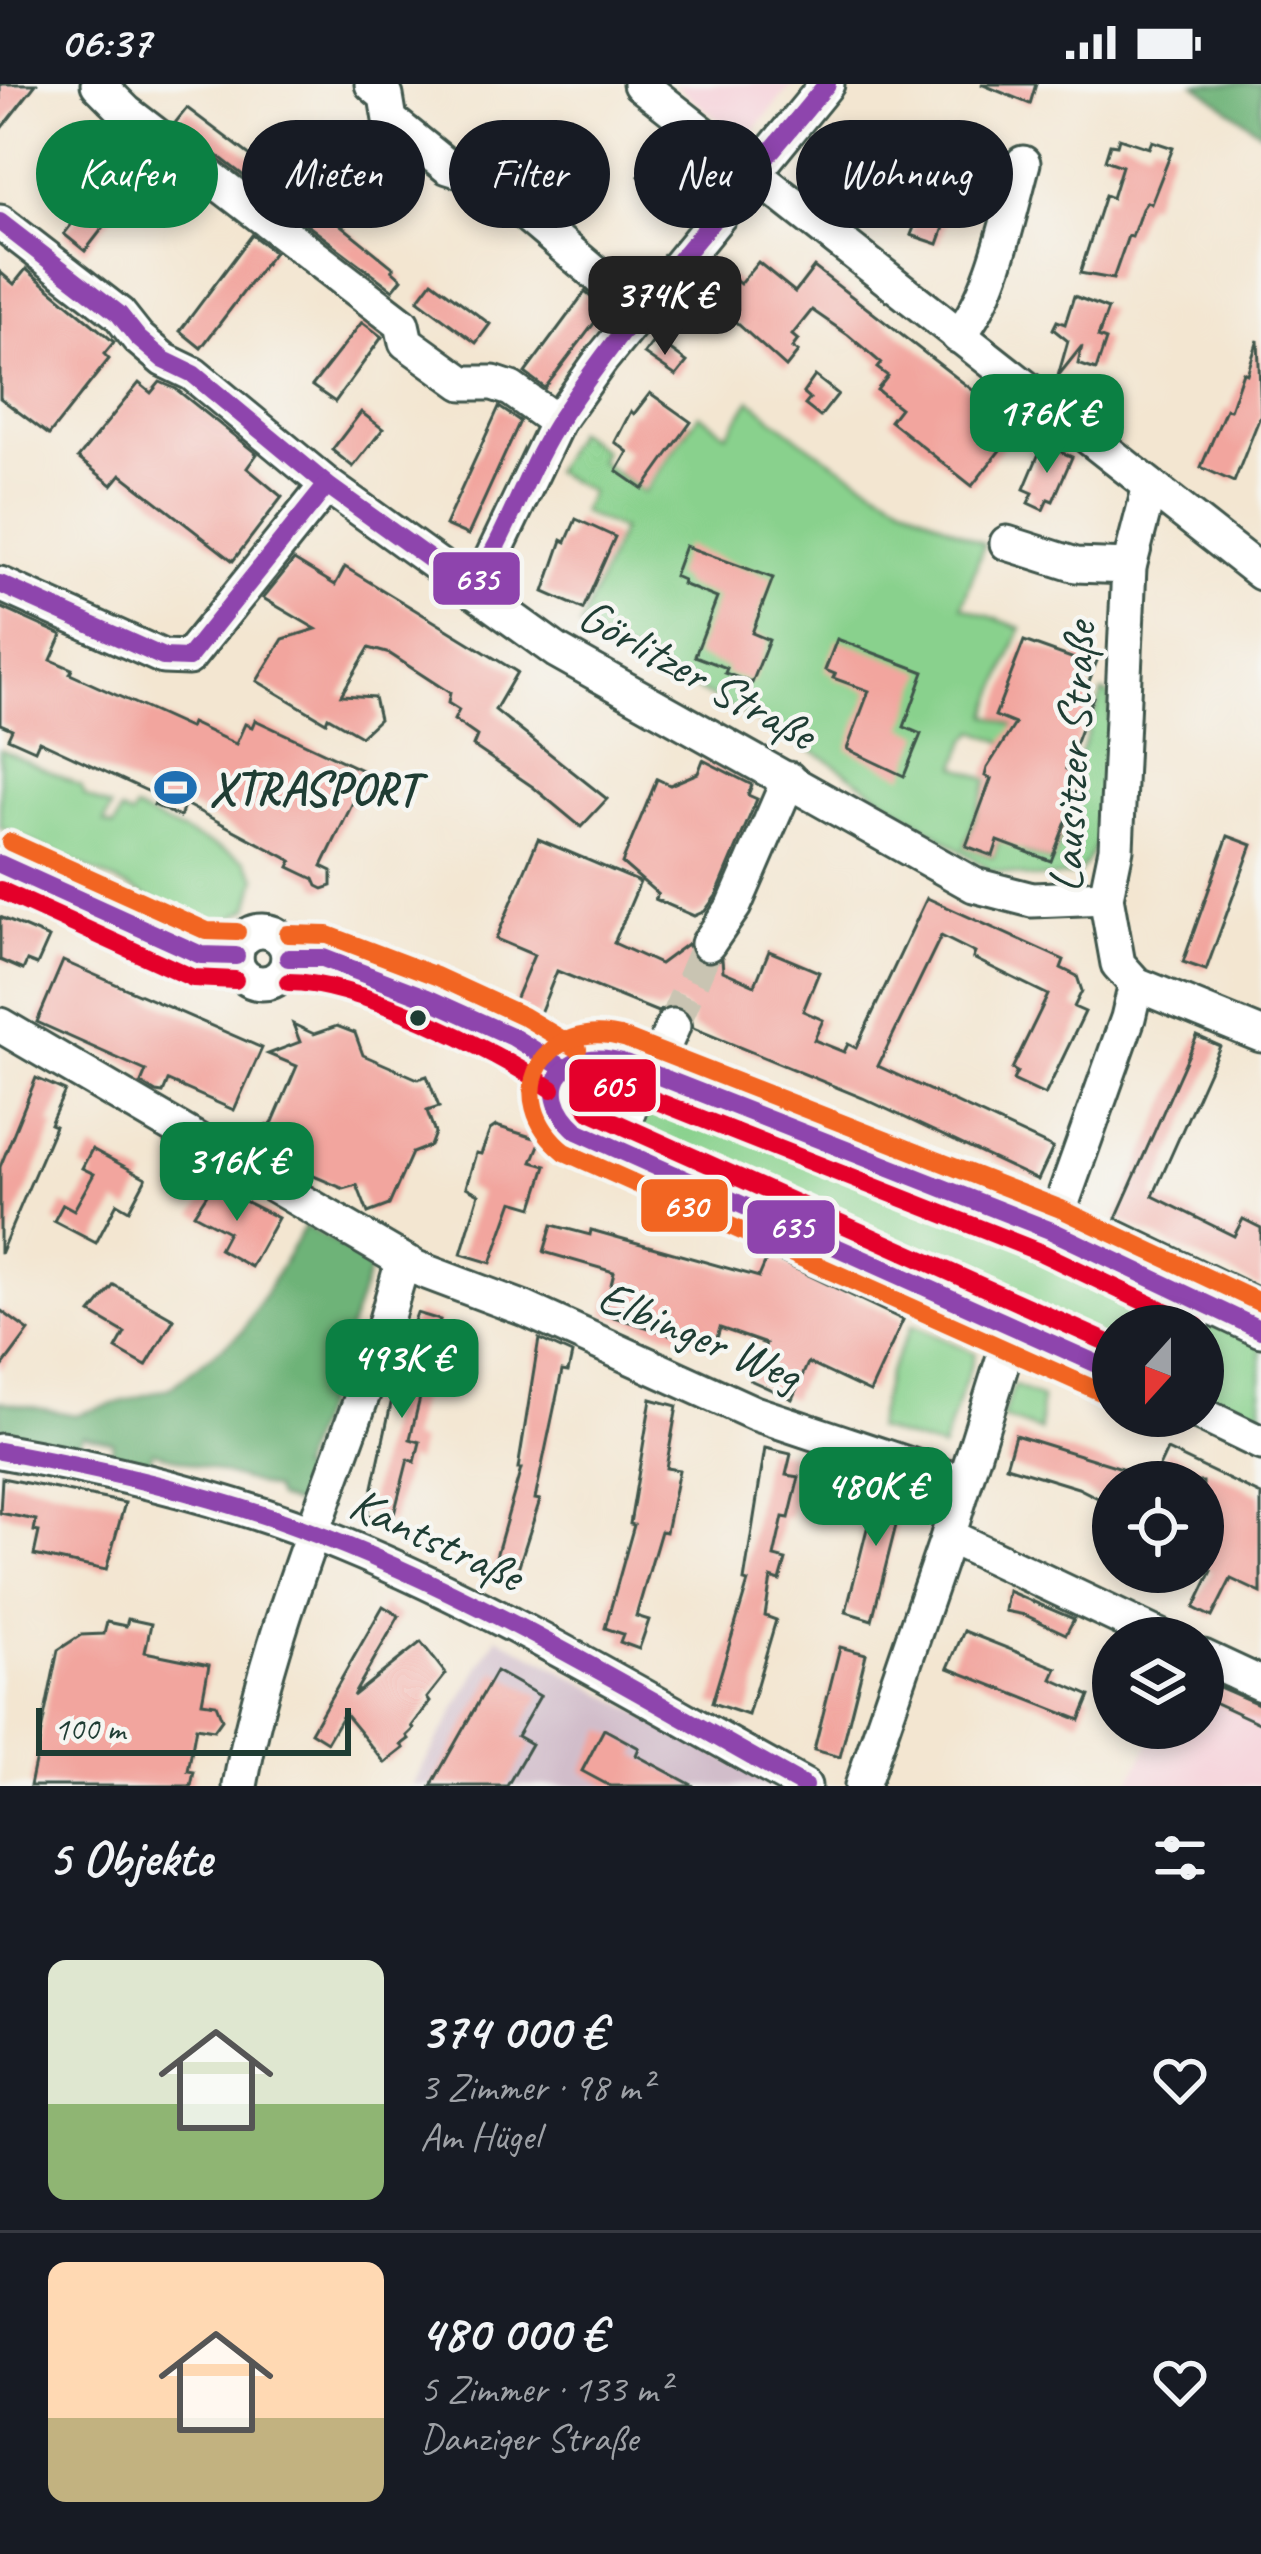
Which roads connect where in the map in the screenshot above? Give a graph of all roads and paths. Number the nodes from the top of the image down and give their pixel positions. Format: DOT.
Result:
graph roads {
  1 [pos="98,84"];
  2 [pos="372,84"];
  3 [pos="640,84"];
  4 [pos="826,84"];
  5 [pos="685,120"];
  6 [pos="772,152"];
  7 [pos="1023,163"];
  8 [pos="772,189"];
  9 [pos="0,222"];
  10 [pos="710,228"];
  11 [pos="641,312"];
  12 [pos="958,336"];
  13 [pos="557,422"];
  14 [pos="327,485"];
  15 [pos="1150,486"];
  16 [pos="1007,543"];
  17 [pos="1129,568"];
  18 [pos="1261,573"];
  19 [pos="0,584"];
  20 [pos="470,588"];
  21 [pos="789,779"];
  22 [pos="0,864"];
  23 [pos="1106,897"];
  24 [pos="709,944"];
  25 [pos="1136,984"];
  26 [pos="0,1024"];
  27 [pos="673,1026"];
  28 [pos="1261,1035"];
  29 [pos="566,1069"];
  30 [pos="643,1086"];
  31 [pos="577,1131"];
  32 [pos="1052,1231"];
  33 [pos="403,1261"];
  34 [pos="1013,1328"];
  35 [pos="1261,1330"];
  36 [pos="1092,1362"];
  37 [pos="1224,1425"];
  38 [pos="1261,1443"];
  39 [pos="0,1451"];
  40 [pos="964,1483"];
  41 [pos="311,1532"];
  42 [pos="948,1536"];
  43 [pos="1119,1617"];
  44 [pos="1224,1667"];
  45 [pos="1261,1684"];
  46 [pos="240,1786"];
  47 [pos="804,1786"];
  48 [pos="862,1786"];
  1 -- 13 [label="street"];
  2 -- 11 [label="street"];
  3 -- 5 [label="street"];
  4 -- 6 [label="street"];
  7 -- 12 [label="street"];
  8 -- 12 [label="street"];
  9 -- 14 [label="street, Görlitzer Straße"];
  10 -- 11 [label="street"];
  11 -- 13 [label="street"];
  12 -- 15 [label="street"];
  13 -- 20 [label="street"];
  14 -- 19 [label="street"];
  14 -- 20 [label="street, Görlitzer Straße"];
  15 -- 17 [label="street, Lausitzer Straße"];
  15 -- 18 [label="street"];
  16 -- 17 [label="street"];
  17 -- 23 [label="street, Lausitzer Straße"];
  20 -- 21 [label="street, Görlitzer Straße"];
  21 -- 23 [label="street, Görlitzer Straße"];
  21 -- 24 [label="street"];
  22 -- 29 [label="street"];
  23 -- 25 [label="street, Lausitzer Straße"];
  25 -- 28 [label="street"];
  25 -- 32 [label="street"];
  26 -- 33 [label="street, Elbinger Weg"];
  27 -- 30 [label="street"];
  29 -- 30 [label="street"];
  29 -- 31 [label="street"];
  30 -- 31 [label="street"];
  30 -- 32 [label="street"];
  31 -- 34 [label="street"];
  32 -- 35 [label="street"];
  33 -- 40 [label="street, Elbinger Weg"];
  33 -- 41 [label="street"];
  34 -- 36 [label="street"];
  34 -- 40 [label="street"];
  37 -- 38 [label="street"];
  39 -- 41 [label="street, Kantstraße"];
  40 -- 42 [label="street"];
  41 -- 46 [label="street"];
  41 -- 47 [label="street, Kantstraße"];
  42 -- 43 [label="street"];
  42 -- 48 [label="street"];
  44 -- 45 [label="street"];
}
